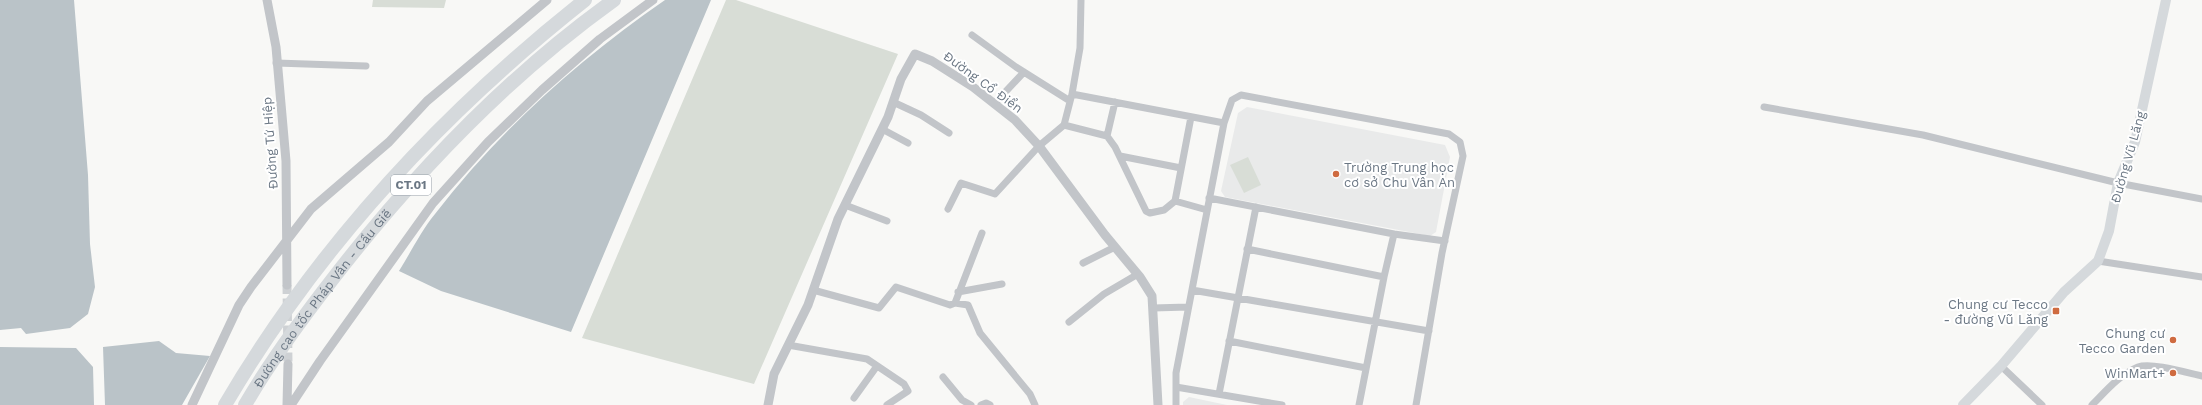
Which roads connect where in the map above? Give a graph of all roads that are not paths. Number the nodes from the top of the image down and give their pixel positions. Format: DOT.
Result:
graph roads {
  1 [pos="267,0"];
  2 [pos="547,0"];
  3 [pos="585,0"];
  4 [pos="614,0"];
  5 [pos="653,0"];
  6 [pos="1081,0"];
  7 [pos="2166,0"];
  8 [pos="972,35"];
  9 [pos="276,63"];
  10 [pos="366,66"];
  11 [pos="1024,72"];
  12 [pos="1071,97"];
  13 [pos="893,102"];
  14 [pos="1115,102"];
  15 [pos="994,104"];
  16 [pos="1764,107"];
  17 [pos="1191,117"];
  18 [pos="1224,124"];
  19 [pos="1064,125"];
  20 [pos="882,129"];
  21 [pos="949,133"];
  22 [pos="1107,136"];
  23 [pos="908,143"];
  24 [pos="1039,146"];
  25 [pos="1120,156"];
  26 [pos="1181,168"];
  27 [pos="2118,183"];
  28 [pos="1209,198"];
  29 [pos="2202,199"];
  30 [pos="1175,201"];
  31 [pos="845,205"];
  32 [pos="1256,207"];
  33 [pos="948,209"];
  34 [pos="1207,210"];
  35 [pos="887,221"];
  36 [pos="982,234"];
  37 [pos="1394,234"];
  38 [pos="286,241"];
  39 [pos="1445,241"];
  40 [pos="1115,247"];
  41 [pos="1247,249"];
  42 [pos="2098,261"];
  43 [pos="1083,263"];
  44 [pos="1138,274"];
  45 [pos="1384,277"];
  46 [pos="2202,277"];
  47 [pos="1002,284"];
  48 [pos="287,285"];
  49 [pos="813,290"];
  50 [pos="1192,290"];
  51 [pos="958,292"];
  52 [pos="1237,298"];
  53 [pos="955,303"];
  54 [pos="1188,307"];
  55 [pos="1153,308"];
  56 [pos="1069,322"];
  57 [pos="1375,322"];
  58 [pos="1429,331"];
  59 [pos="1229,341"];
  60 [pos="788,345"];
  61 [pos="288,364"];
  62 [pos="877,366"];
  63 [pos="2001,366"];
  64 [pos="1366,368"];
  65 [pos="2202,376"];
  66 [pos="943,377"];
  67 [pos="1176,387"];
  68 [pos="1219,394"];
  69 [pos="854,398"];
  70 [pos="192,405"];
  71 [pos="224,405"];
  72 [pos="245,405"];
  73 [pos="287,405"];
  74 [pos="291,405"];
  75 [pos="768,405"];
  76 [pos="887,405"];
  77 [pos="971,405"];
  78 [pos="982,405"];
  79 [pos="990,405"];
  80 [pos="1035,405"];
  81 [pos="1158,405"];
  82 [pos="1176,405"];
  83 [pos="1282,405"];
  84 [pos="1359,405"];
  85 [pos="1416,405"];
  86 [pos="1963,405"];
  87 [pos="2042,405"];
  88 [pos="2092,405"];
  1 -- 9 [label="street, Đường Tứ Hiệp"];
  2 -- 38 [label="street"];
  3 -- 71 [label="highway, Đường cao tốc Pháp Vân - Cầu Giẽ / CT.01"];
  4 -- 72 [label="highway, Đường cao tốc Pháp Vân - Cầu Giẽ / CT.01"];
  5 -- 74 [label="street"];
  6 -- 12 [label="street"];
  7 -- 27 [label="main road, Đường Vũ Lăng"];
  8 -- 11 [label="street"];
  9 -- 10 [label="street"];
  9 -- 38 [label="street, Đường Tứ Hiệp"];
  11 -- 12 [label="street"];
  11 -- 15 [label="street"];
  12 -- 14 [label="street"];
  12 -- 19 [label="street"];
  13 -- 15 [label="street, Đường Cổ Điển"];
  13 -- 20 [label="street, Đường Cổ Điển"];
  13 -- 21 [label="street"];
  14 -- 17 [label="street"];
  14 -- 22 [label="street"];
  15 -- 24 [label="street, Đường Cổ Điển"];
  16 -- 27 [label="street"];
  17 -- 18 [label="street"];
  17 -- 26 [label="street"];
  18 -- 28 [label="street"];
  18 -- 39 [label="street"];
  19 -- 22 [label="street"];
  19 -- 24 [label="street"];
  20 -- 23 [label="street"];
  20 -- 31 [label="street, Đường Cổ Điển"];
  22 -- 25 [label="street"];
  24 -- 33 [label="street"];
  24 -- 40 [label="street, Đường Cổ Điển"];
  25 -- 26 [label="street"];
  25 -- 30 [label="street"];
  26 -- 30 [label="street"];
  27 -- 29 [label="street"];
  27 -- 42 [label="main road, Đường Vũ Lăng"];
  28 -- 32 [label="street"];
  28 -- 34 [label="street"];
  30 -- 34 [label="street"];
  31 -- 35 [label="street"];
  31 -- 49 [label="street, Đường Cổ Điển"];
  32 -- 37 [label="street"];
  32 -- 41 [label="street"];
  34 -- 50 [label="street"];
  36 -- 51 [label="street"];
  37 -- 39 [label="street"];
  37 -- 45 [label="street"];
  38 -- 48 [label="street, Đường Tứ Hiệp"];
  38 -- 70 [label="street"];
  39 -- 58 [label="street"];
  40 -- 43 [label="street"];
  40 -- 44 [label="street, Đường Cổ Điển"];
  41 -- 45 [label="street"];
  41 -- 52 [label="street"];
  42 -- 46 [label="street"];
  42 -- 63 [label="main road, Đường Vũ Lăng"];
  44 -- 55 [label="street, Đường Cổ Điển"];
  44 -- 56 [label="street"];
  45 -- 57 [label="street"];
  47 -- 51 [label="street"];
  49 -- 53 [label="street"];
  49 -- 60 [label="street, Đường Cổ Điển"];
  50 -- 52 [label="street"];
  50 -- 54 [label="street"];
  51 -- 53 [label="street"];
  52 -- 57 [label="street"];
  52 -- 59 [label="street"];
  53 -- 80 [label="street"];
  54 -- 55 [label="street"];
  54 -- 67 [label="street"];
  55 -- 81 [label="street, Đường Cổ Điển"];
  57 -- 58 [label="street"];
  57 -- 64 [label="street"];
  58 -- 85 [label="street"];
  59 -- 64 [label="street"];
  59 -- 68 [label="street"];
  60 -- 62 [label="street"];
  60 -- 75 [label="street, Đường Cổ Điển"];
  61 -- 73 [label="street"];
  62 -- 69 [label="street"];
  62 -- 76 [label="street"];
  63 -- 86 [label="main road, Đường Vũ Lăng"];
  63 -- 87 [label="street"];
  64 -- 84 [label="street"];
  65 -- 88 [label="street"];
  66 -- 77 [label="street"];
  67 -- 68 [label="street"];
  67 -- 82 [label="street"];
  68 -- 83 [label="street"];
  78 -- 79 [label="street"];
}
